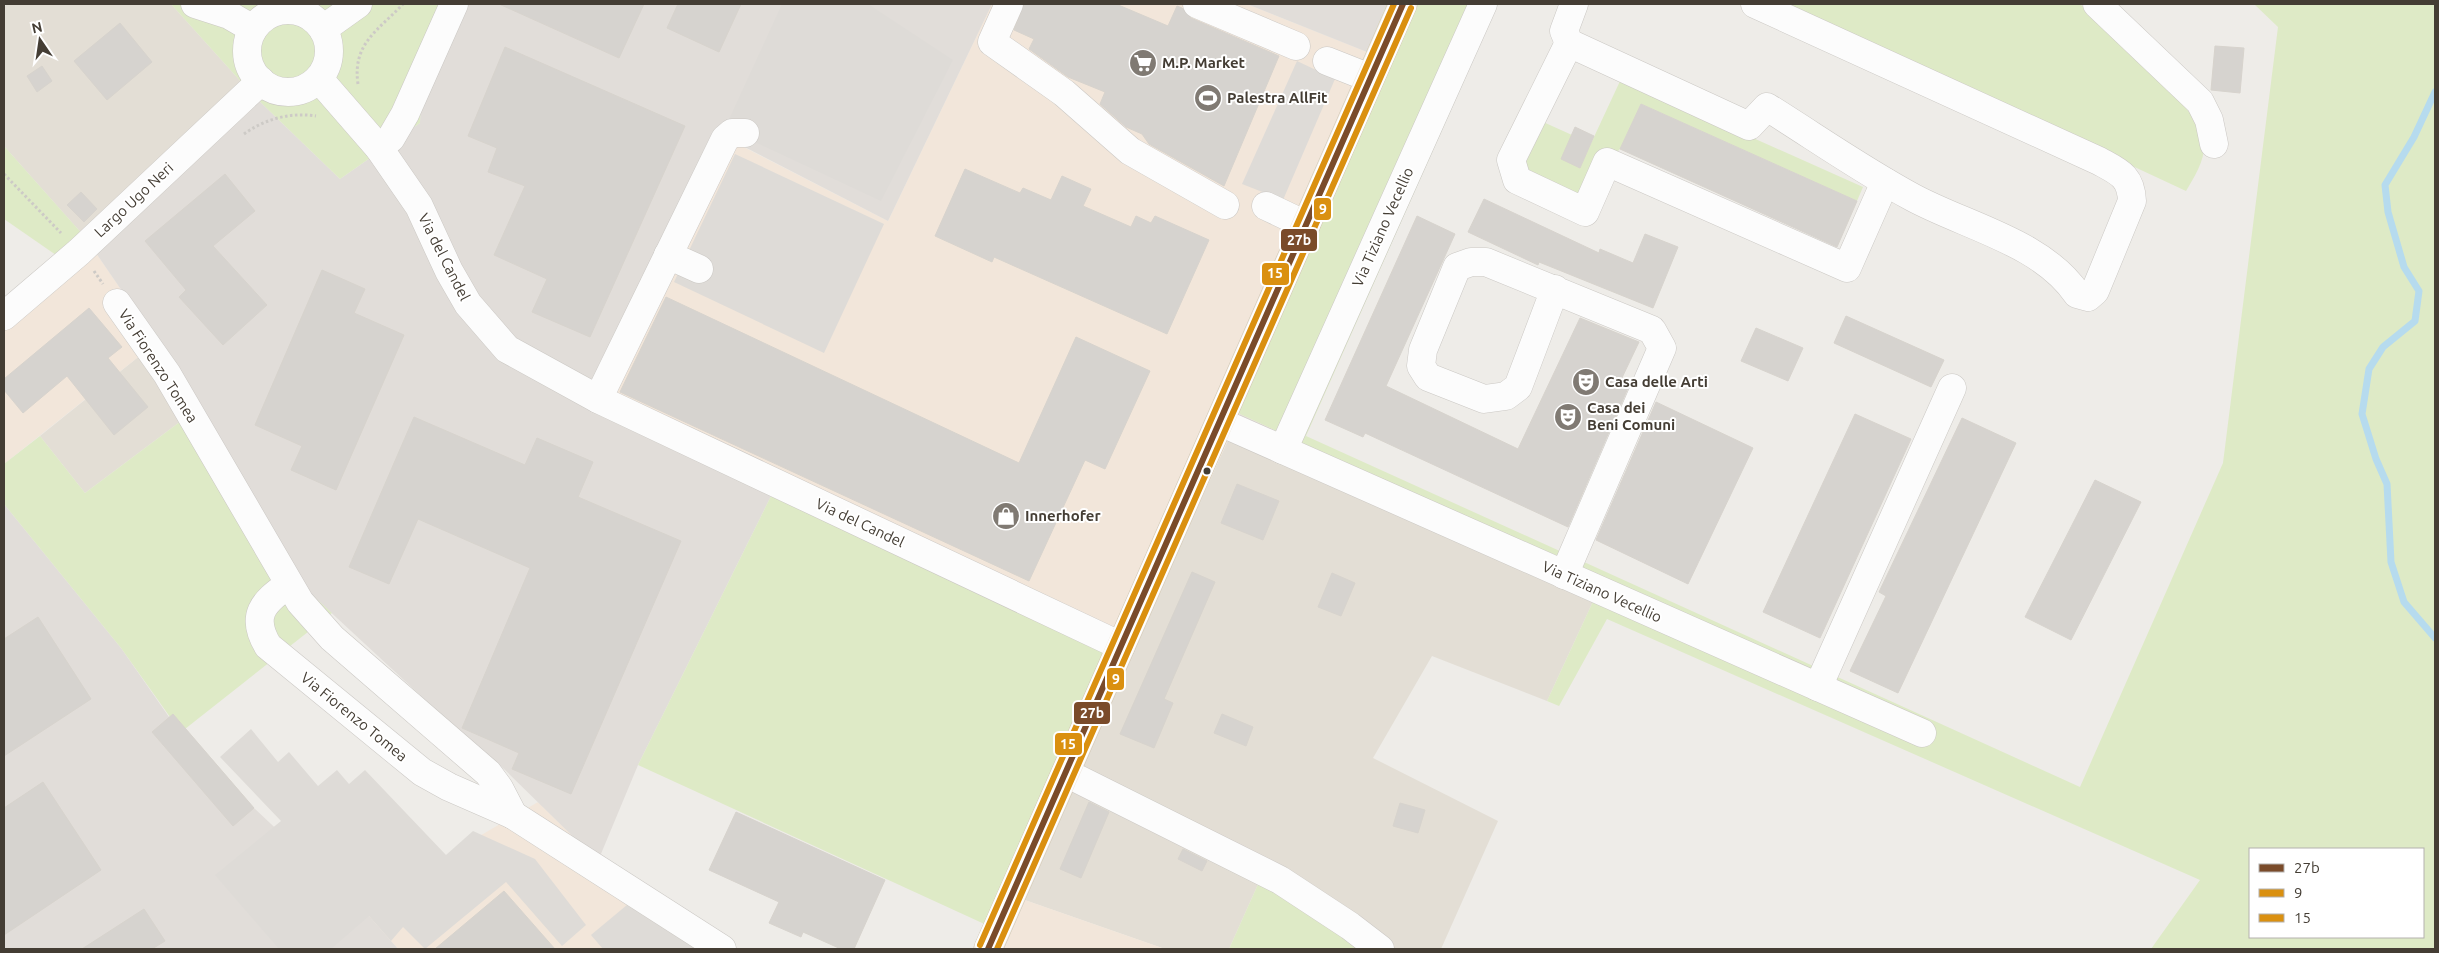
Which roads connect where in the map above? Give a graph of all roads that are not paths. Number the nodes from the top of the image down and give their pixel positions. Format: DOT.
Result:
graph roads {
  1 [pos="195,4"];
  2 [pos="358,4"];
  3 [pos="454,4"];
  4 [pos="1010,4"];
  5 [pos="1197,4"];
  6 [pos="1403,4"];
  7 [pos="1483,4"];
  8 [pos="1574,4"];
  9 [pos="1755,4"];
  10 [pos="2097,4"];
  11 [pos="253,29"];
  12 [pos="323,29"];
  13 [pos="1569,44"];
  14 [pos="1296,46"];
  15 [pos="1328,61"];
  16 [pos="1370,78"];
  17 [pos="319,79"];
  18 [pos="261,81"];
  19 [pos="745,133"];
  20 [pos="2214,144"];
  21 [pos="379,148"];
  22 [pos="1884,182"];
  23 [pos="1225,205"];
  24 [pos="1266,206"];
  25 [pos="1306,225"];
  26 [pos="668,255"];
  27 [pos="699,269"];
  28 [pos="1555,289"];
  29 [pos="117,302"];
  30 [pos="4,316"];
  31 [pos="1952,388"];
  32 [pos="598,399"];
  33 [pos="1220,422"];
  34 [pos="1283,450"];
  35 [pos="1564,575"];
  36 [pos="288,585"];
  37 [pos="1121,646"];
  38 [pos="1818,687"];
  39 [pos="1922,733"];
  40 [pos="1066,773"];
  41 [pos="513,815"];
  42 [pos="722,949"];
  43 [pos="988,949"];
  44 [pos="1380,949"];
  1 -- 11 [label="street"];
  2 -- 12 [label="street"];
  3 -- 21 [label="street"];
  4 -- 23 [label="street"];
  5 -- 14 [label="street"];
  6 -- 16 [label="main road"];
  7 -- 34 [label="street, Via Tiziano Vecellio"];
  8 -- 13 [label="street"];
  9 -- 22 [label="street"];
  10 -- 20 [label="street"];
  11 -- 12 [label="street"];
  11 -- 18 [label="street"];
  12 -- 17 [label="street"];
  13 -- 22 [label="street"];
  13 -- 22 [label="street"];
  15 -- 16 [label="street"];
  16 -- 25 [label="main road"];
  17 -- 18 [label="street"];
  17 -- 21 [label="street, Via del Candel"];
  18 -- 30 [label="street, Largo Ugo Neri"];
  19 -- 26 [label="street"];
  21 -- 32 [label="street, Via del Candel"];
  24 -- 25 [label="street"];
  25 -- 33 [label="main road"];
  26 -- 27 [label="street"];
  26 -- 32 [label="street"];
  28 -- 28 [label="street"];
  28 -- 35 [label="street"];
  29 -- 36 [label="street, Via Fiorenzo Tomea"];
  31 -- 38 [label="street"];
  32 -- 37 [label="street, Via del Candel"];
  33 -- 34 [label="street, Via Tiziano Vecellio"];
  33 -- 37 [label="main road"];
  34 -- 35 [label="street, Via Tiziano Vecellio"];
  35 -- 38 [label="street, Via Tiziano Vecellio"];
  36 -- 41 [label="street, Via Fiorenzo Tomea"];
  36 -- 41 [label="street, Via Fiorenzo Tomea"];
  37 -- 40 [label="main road"];
  38 -- 39 [label="street, Via Tiziano Vecellio"];
  40 -- 43 [label="main road"];
  40 -- 44 [label="street"];
  41 -- 42 [label="street, Via Fiorenzo Tomea"];
}
